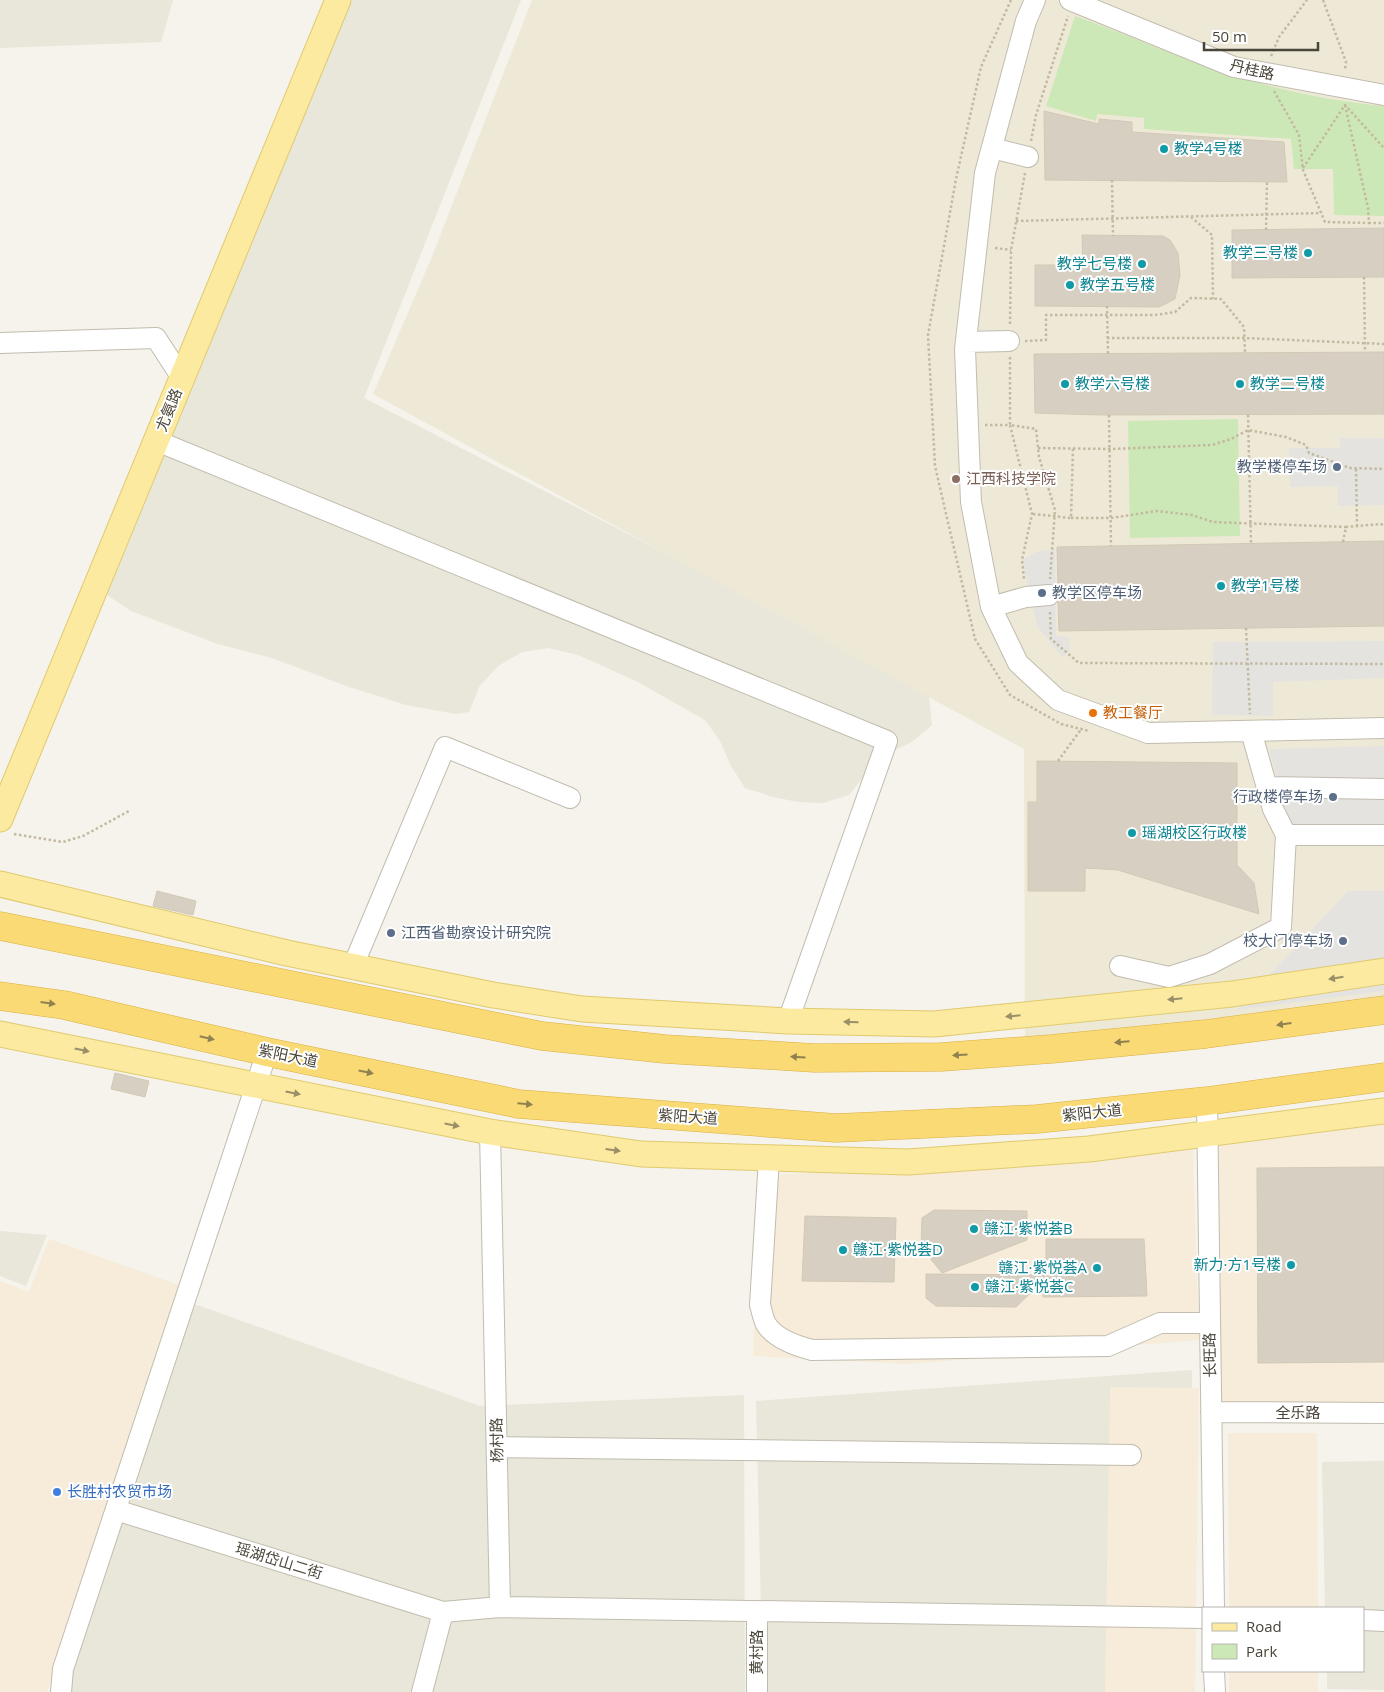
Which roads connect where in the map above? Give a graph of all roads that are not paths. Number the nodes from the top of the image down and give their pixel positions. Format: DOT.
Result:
graph roads {
  1 [pos="338,0"];
  2 [pos="1035,0"];
  3 [pos="1071,1"];
  4 [pos="1384,95"];
  5 [pos="992,148"];
  6 [pos="1028,157"];
  7 [pos="966,342"];
  8 [pos="1010,342"];
  9 [pos="0,343"];
  10 [pos="182,378"];
  11 [pos="157,441"];
  12 [pos="1049,595"];
  13 [pos="991,607"];
  14 [pos="1384,728"];
  15 [pos="1251,731"];
  16 [pos="1267,788"];
  17 [pos="1384,789"];
  18 [pos="570,798"];
  19 [pos="4,826"];
  20 [pos="1286,835"];
  21 [pos="1384,835"];
  22 [pos="0,884"];
  23 [pos="0,926"];
  24 [pos="353,966"];
  25 [pos="1120,966"];
  26 [pos="1384,971"];
  27 [pos="0,996"];
  28 [pos="1384,1010"];
  29 [pos="788,1021"];
  30 [pos="0,1034"];
  31 [pos="267,1052"];
  32 [pos="1384,1077"];
  33 [pos="256,1085"];
  34 [pos="1207,1101"];
  35 [pos="1384,1112"];
  36 [pos="490,1132"];
  37 [pos="1208,1135"];
  38 [pos="769,1158"];
  39 [pos="1210,1323"];
  40 [pos="1211,1412"];
  41 [pos="1384,1413"];
  42 [pos="497,1446"];
  43 [pos="1131,1455"];
  44 [pos="116,1510"];
  45 [pos="500,1607"];
  46 [pos="1214,1607"];
  47 [pos="756,1611"];
  48 [pos="443,1612"];
  49 [pos="1202,1618"];
  50 [pos="1364,1620"];
  51 [pos="1384,1620"];
  52 [pos="1214,1672"];
  53 [pos="61,1692"];
  54 [pos="422,1692"];
  55 [pos="756,1692"];
  56 [pos="1215,1692"];
  1 -- 10 [label="main road, 尤氨路"];
  2 -- 5 [label="street"];
  3 -- 4 [label="street, 丹桂路"];
  5 -- 6 [label="street"];
  5 -- 7 [label="street"];
  7 -- 8 [label="street"];
  7 -- 13 [label="street"];
  9 -- 10 [label="street"];
  10 -- 11 [label="main road, 尤氨路"];
  11 -- 19 [label="main road, 尤氨路"];
  11 -- 29 [label="street"];
  12 -- 13 [label="street"];
  13 -- 15 [label="street"];
  14 -- 15 [label="street"];
  15 -- 16 [label="street"];
  16 -- 17 [label="street"];
  16 -- 20 [label="street"];
  18 -- 24 [label="street"];
  20 -- 21 [label="street"];
  20 -- 25 [label="street"];
  22 -- 24 [label="main road"];
  28 -- 23 [label="highway, one-way"];
  24 -- 29 [label="main road"];
  26 -- 29 [label="main road, one-way"];
  27 -- 31 [label="highway, 紫阳大道, one-way"];
  30 -- 33 [label="main road, one-way"];
  31 -- 33 [label="street"];
  31 -- 34 [label="highway, 紫阳大道, one-way"];
  32 -- 34 [label="highway, 紫阳大道"];
  33 -- 36 [label="main road, one-way"];
  33 -- 44 [label="street"];
  34 -- 37 [label="street, 长旺路"];
  35 -- 37 [label="main road"];
  36 -- 38 [label="main road, one-way"];
  36 -- 42 [label="street, 杨村路"];
  37 -- 38 [label="main road"];
  37 -- 39 [label="street, 长旺路"];
  38 -- 39 [label="street"];
  39 -- 40 [label="street, 长旺路"];
  40 -- 41 [label="street, 全乐路"];
  40 -- 46 [label="street, 长旺路"];
  42 -- 43 [label="street"];
  42 -- 45 [label="street, 杨村路"];
  44 -- 48 [label="street, 瑶湖岱山二街"];
  44 -- 53 [label="street"];
  45 -- 47 [label="street"];
  45 -- 48 [label="street"];
  47 -- 49 [label="street"];
  47 -- 55 [label="street, 黄村路"];
  48 -- 54 [label="street"];
  50 -- 51 [label="street"];
  52 -- 56 [label="street"];
}
